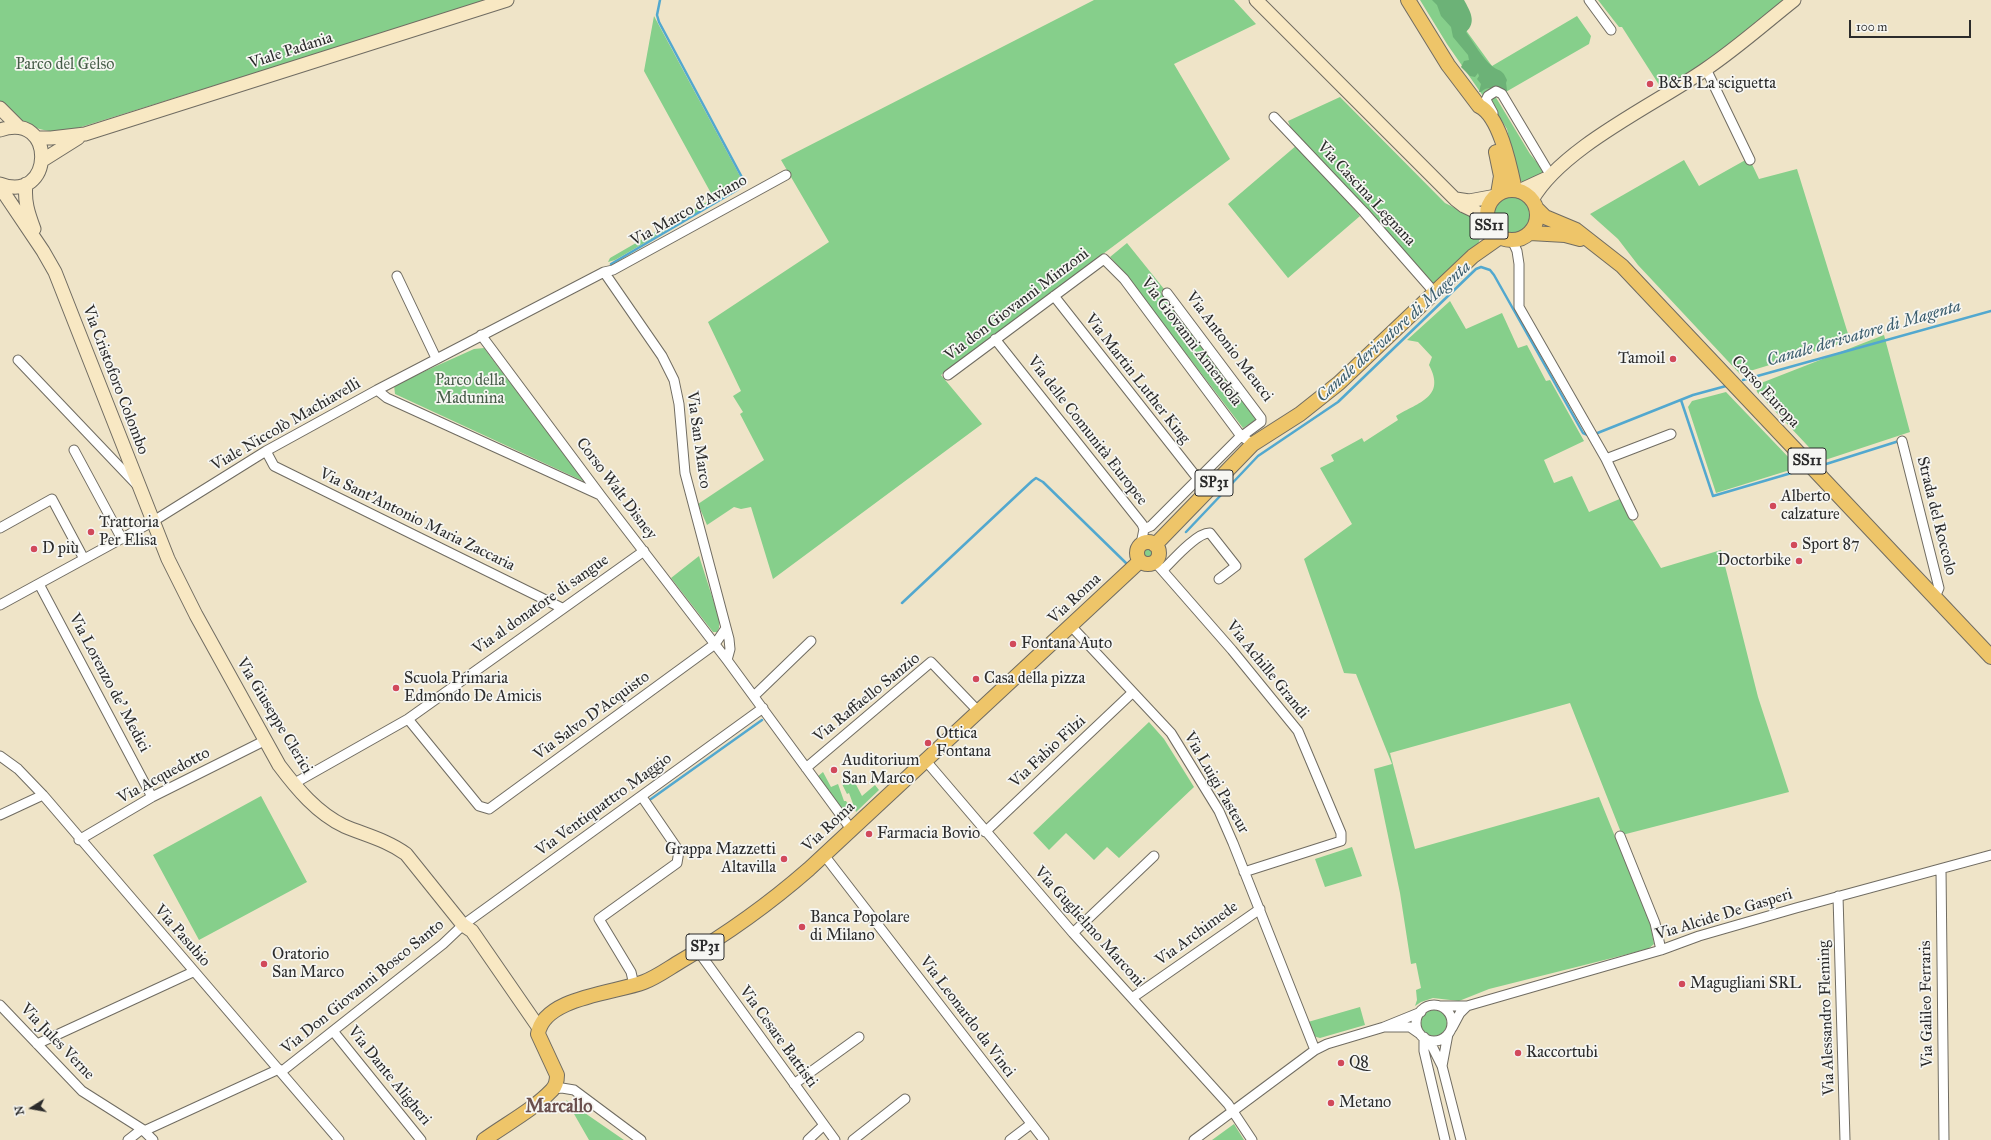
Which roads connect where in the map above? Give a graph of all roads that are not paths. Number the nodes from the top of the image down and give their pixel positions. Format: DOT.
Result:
graph roads {
  1 [pos="507,0"];
  2 [pos="1256,0"];
  3 [pos="1408,0"];
  4 [pos="1589,0"];
  5 [pos="1794,0"];
  6 [pos="1610,30"];
  7 [pos="1706,69"];
  8 [pos="1479,106"];
  9 [pos="0,108"];
  10 [pos="1274,117"];
  11 [pos="18,127"];
  12 [pos="0,130"];
  13 [pos="85,134"];
  14 [pos="36,138"];
  15 [pos="1507,159"];
  16 [pos="43,160"];
  17 [pos="1750,160"];
  18 [pos="786,175"];
  19 [pos="1550,176"];
  20 [pos="0,184"];
  21 [pos="26,184"];
  22 [pos="0,187"];
  23 [pos="1517,190"];
  24 [pos="1497,195"];
  25 [pos="1455,199"];
  26 [pos="1535,204"];
  27 [pos="1487,219"];
  28 [pos="1530,233"];
  29 [pos="1506,239"];
  30 [pos="1594,242"];
  31 [pos="43,251"];
  32 [pos="1473,256"];
  33 [pos="1104,259"];
  34 [pos="604,272"];
  35 [pos="397,276"];
  36 [pos="1167,293"];
  37 [pos="1434,293"];
  38 [pos="1054,296"];
  39 [pos="481,336"];
  40 [pos="995,339"];
  41 [pos="436,358"];
  42 [pos="18,360"];
  43 [pos="948,375"];
  44 [pos="377,390"];
  45 [pos="1671,434"];
  46 [pos="1241,436"];
  47 [pos="1902,441"];
  48 [pos="1253,444"];
  49 [pos="74,450"];
  50 [pos="266,451"];
  51 [pos="1606,459"];
  52 [pos="1198,479"];
  53 [pos="139,487"];
  54 [pos="601,496"];
  55 [pos="1633,515"];
  56 [pos="152,522"];
  57 [pos="0,528"];
  58 [pos="1144,529"];
  59 [pos="122,539"];
  60 [pos="1141,544"];
  61 [pos="1156,545"];
  62 [pos="644,551"];
  63 [pos="84,559"];
  64 [pos="1140,561"];
  65 [pos="1159,566"];
  66 [pos="1219,579"];
  67 [pos="39,584"];
  68 [pos="1935,597"];
  69 [pos="0,605"];
  70 [pos="562,608"];
  71 [pos="1071,626"];
  72 [pos="726,628"];
  73 [pos="811,641"];
  74 [pos="715,644"];
  75 [pos="1991,657"];
  76 [pos="727,660"];
  77 [pos="1132,693"];
  78 [pos="754,696"];
  79 [pos="763,708"];
  80 [pos="979,712"];
  81 [pos="408,719"];
  82 [pos="264,741"];
  83 [pos="0,756"];
  84 [pos="926,761"];
  85 [pos="806,768"];
  86 [pos="293,784"];
  87 [pos="43,795"];
  88 [pos="152,797"];
  89 [pos="642,797"];
  90 [pos="0,815"];
  91 [pos="851,829"];
  92 [pos="985,832"];
  93 [pos="1620,836"];
  94 [pos="79,840"];
  95 [pos="824,855"];
  96 [pos="1991,855"];
  97 [pos="1154,856"];
  98 [pos="1941,869"];
  99 [pos="1244,872"];
  100 [pos="1838,896"];
  101 [pos="1260,909"];
  102 [pos="463,925"];
  103 [pos="1073,933"];
  104 [pos="1661,950"];
  105 [pos="698,951"];
  106 [pos="193,972"];
  107 [pos="634,985"];
  108 [pos="1132,998"];
  109 [pos="0,1005"];
  110 [pos="1440,1006"];
  111 [pos="1467,1006"];
  112 [pos="1421,1012"];
  113 [pos="1384,1027"];
  114 [pos="539,1028"];
  115 [pos="333,1031"];
  116 [pos="1450,1031"];
  117 [pos="1422,1036"];
  118 [pos="859,1037"];
  119 [pos="37,1044"];
  120 [pos="1315,1050"];
  121 [pos="1442,1066"];
  122 [pos="280,1071"];
  123 [pos="794,1084"];
  124 [pos="553,1089"];
  125 [pos="906,1099"];
  126 [pos="1233,1111"];
  127 [pos="1031,1124"];
  128 [pos="824,1125"];
  129 [pos="143,1130"];
  130 [pos="128,1140"];
  131 [pos="153,1140"];
  132 [pos="339,1140"];
  133 [pos="421,1140"];
  134 [pos="484,1140"];
  135 [pos="641,1140"];
  136 [pos="808,1140"];
  137 [pos="835,1140"];
  138 [pos="853,1140"];
  139 [pos="1010,1140"];
  140 [pos="1044,1140"];
  141 [pos="1194,1140"];
  142 [pos="1252,1140"];
  143 [pos="1444,1140"];
  144 [pos="1461,1140"];
  145 [pos="1845,1140"];
  146 [pos="1944,1140"];
  1 -- 13 [label="street, Viale Padania"];
  2 -- 25 [label="street"];
  3 -- 8 [label="main road, SS11"];
  4 -- 6 [label="street"];
  5 -- 7 [label="street"];
  7 -- 17 [label="street"];
  7 -- 19 [label="street"];
  8 -- 15 [label="main road, SS11"];
  8 -- 24 [label="main road, SS11"];
  9 -- 11 [label="street"];
  10 -- 37 [label="street, Via Cascina Legnana"];
  11 -- 12 [label="street"];
  11 -- 14 [label="street"];
  13 -- 14 [label="street, Viale Padania"];
  13 -- 16 [label="street, Viale Padania"];
  14 -- 16 [label="street"];
  15 -- 19 [label="street"];
  15 -- 23 [label="main road, SS11"];
  16 -- 21 [label="street"];
  18 -- 34 [label="street, Via Marco d'Aviano"];
  19 -- 23 [label="street"];
  19 -- 26 [label="street"];
  20 -- 21 [label="street"];
  21 -- 31 [label="street, Via Cristoforo Colombo"];
  22 -- 31 [label="street, Via Cristoforo Colombo"];
  23 -- 24 [label="main road, SS11"];
  23 -- 26 [label="main road"];
  24 -- 25 [label="street"];
  24 -- 27 [label="main road, SS11"];
  25 -- 27 [label="street"];
  26 -- 28 [label="main road, SS11"];
  26 -- 30 [label="main road, Corso Europa"];
  27 -- 29 [label="main road, SS11"];
  27 -- 32 [label="main road, SP31"];
  28 -- 29 [label="main road, SS11"];
  28 -- 30 [label="main road, Corso Europa"];
  29 -- 32 [label="main road, SP31"];
  29 -- 51 [label="street"];
  30 -- 68 [label="main road, Corso Europa / SS11"];
  31 -- 53 [label="street, Via Cristoforo Colombo"];
  32 -- 37 [label="main road, SP31"];
  33 -- 38 [label="street, Via don Giovanni Minzoni"];
  33 -- 46 [label="street, Via Giovanni Amendola"];
  34 -- 39 [label="street, Viale Niccolò Machiavelli"];
  34 -- 72 [label="street, Via San Marco"];
  35 -- 41 [label="street"];
  36 -- 46 [label="street, Via Antonio Meucci"];
  37 -- 48 [label="main road, SP31"];
  38 -- 40 [label="street, Via don Giovanni Minzoni"];
  38 -- 52 [label="street, Via Martin Luther King"];
  39 -- 41 [label="street, Viale Niccolò Machiavelli"];
  39 -- 54 [label="street, Corso Walt Disney"];
  40 -- 43 [label="street, Via don Giovanni Minzoni"];
  40 -- 58 [label="street, Via delle Comunità Europee"];
  41 -- 44 [label="street, Viale Niccolò Machiavelli"];
  42 -- 53 [label="street"];
  44 -- 50 [label="street, Viale Niccolò Machiavelli"];
  44 -- 54 [label="street"];
  45 -- 51 [label="street"];
  46 -- 48 [label="street, Via Giovanni Amendola"];
  46 -- 52 [label="street"];
  47 -- 68 [label="street, Strada del Roccolo"];
  48 -- 61 [label="main road, SP31"];
  49 -- 59 [label="street"];
  50 -- 56 [label="street, Viale Niccolò Machiavelli"];
  50 -- 70 [label="street, Via Sant'Antonio Maria Zaccaria"];
  51 -- 55 [label="street"];
  52 -- 58 [label="street"];
  53 -- 56 [label="street, Via Cristoforo Colombo"];
  54 -- 62 [label="street, Corso Walt Disney"];
  56 -- 59 [label="street, Viale Niccolò Machiavelli"];
  56 -- 82 [label="street, Via Giuseppe Clerici"];
  57 -- 63 [label="street"];
  58 -- 60 [label="street, Via delle Comunità Europee"];
  59 -- 63 [label="street, Viale Niccolò Machiavelli"];
  60 -- 61 [label="main road"];
  60 -- 64 [label="main road"];
  61 -- 65 [label="main road"];
  62 -- 70 [label="street, Via al donatore di sangue"];
  62 -- 74 [label="street, Corso Walt Disney"];
  63 -- 67 [label="street, Viale Niccolò Machiavelli"];
  64 -- 65 [label="main road"];
  64 -- 71 [label="main road, Via Roma / SP31"];
  65 -- 66 [label="street"];
  65 -- 99 [label="street, Via Achille Grandi"];
  67 -- 69 [label="street, Viale Niccolò Machiavelli"];
  67 -- 88 [label="street, Via Lorenzo de' Medici"];
  68 -- 75 [label="main road, Corso Europa / SS11"];
  70 -- 81 [label="street, Via al donatore di sangue"];
  71 -- 77 [label="street, Via Luigi Pasteur"];
  71 -- 80 [label="main road, Via Roma / SP31"];
  72 -- 74 [label="street"];
  72 -- 76 [label="street, Via San Marco"];
  73 -- 78 [label="street"];
  74 -- 76 [label="street, Corso Walt Disney"];
  74 -- 81 [label="street, Via Salvo D'Acquisto"];
  76 -- 78 [label="street"];
  77 -- 92 [label="street, Via Fabio Filzi"];
  77 -- 99 [label="street, Via Luigi Pasteur"];
  78 -- 79 [label="street"];
  79 -- 85 [label="street"];
  79 -- 89 [label="street, Via Ventiquattro Maggio"];
  80 -- 84 [label="main road, Via Roma / SP31"];
  80 -- 85 [label="street, Via Raffaello Sanzio"];
  81 -- 86 [label="street, Via al donatore di sangue"];
  82 -- 86 [label="street, Via Giuseppe Clerici"];
  82 -- 88 [label="street, Via Acquedotto"];
  83 -- 87 [label="street, Via Pasubio"];
  84 -- 91 [label="main road, Via Roma / SP31"];
  84 -- 92 [label="street, Via Guglielmo Marconi"];
  85 -- 91 [label="street"];
  86 -- 102 [label="street, Via Giuseppe Clerici"];
  87 -- 90 [label="street"];
  87 -- 94 [label="street, Via Pasubio"];
  88 -- 94 [label="street, Via Acquedotto"];
  89 -- 102 [label="street, Via Ventiquattro Maggio"];
  89 -- 107 [label="street"];
  91 -- 95 [label="main road, Via Roma / SP31"];
  92 -- 103 [label="street, Via Guglielmo Marconi"];
  93 -- 104 [label="street"];
  94 -- 106 [label="street, Via Pasubio"];
  95 -- 105 [label="main road, Via Roma / SP31"];
  95 -- 127 [label="street, Via Leonardo da Vinci"];
  96 -- 98 [label="street, Via Alcide De Gasperi"];
  97 -- 103 [label="street"];
  98 -- 100 [label="street, Via Alcide De Gasperi"];
  98 -- 146 [label="street, Via Galileo Ferraris"];
  99 -- 101 [label="street, Via Luigi Pasteur"];
  100 -- 104 [label="street, Via Alcide De Gasperi"];
  100 -- 145 [label="street, Via Alessandro Fleming"];
  101 -- 108 [label="street, Via Archimede"];
  101 -- 120 [label="street, Via Luigi Pasteur"];
  102 -- 114 [label="street, Via Giuseppe Clerici"];
  102 -- 115 [label="street, Via Don Giovanni Bosco Santo"];
  103 -- 108 [label="street, Via Guglielmo Marconi"];
  104 -- 111 [label="street, Via Alcide De Gasperi"];
  105 -- 107 [label="main road, Via Roma / SP31"];
  105 -- 123 [label="street, Via Cesare Battisti"];
  106 -- 119 [label="street"];
  106 -- 122 [label="street, Via Pasubio"];
  107 -- 114 [label="main road, Via Roma / SP31"];
  108 -- 126 [label="street, Via Guglielmo Marconi"];
  109 -- 119 [label="street, Via Jules Verne"];
  110 -- 111 [label="street, Via Alcide De Gasperi"];
  110 -- 112 [label="street"];
  110 -- 116 [label="street"];
  111 -- 116 [label="street"];
  112 -- 113 [label="street"];
  112 -- 117 [label="street"];
  113 -- 117 [label="street"];
  113 -- 120 [label="street"];
  114 -- 124 [label="main road, Via Giuseppe Clerici"];
  115 -- 122 [label="street, Via Don Giovanni Bosco Santo"];
  115 -- 133 [label="street, Via Dante Aligheri"];
  116 -- 117 [label="street"];
  116 -- 121 [label="street"];
  117 -- 121 [label="street"];
  117 -- 143 [label="street"];
  118 -- 123 [label="street"];
  119 -- 129 [label="street, Via Jules Verne"];
  120 -- 126 [label="street"];
  121 -- 144 [label="street"];
  122 -- 129 [label="street, Via Don Giovanni Bosco Santo"];
  122 -- 132 [label="street, Via Pasubio"];
  123 -- 128 [label="street, Via Cesare Battisti"];
  124 -- 134 [label="main road"];
  124 -- 135 [label="street"];
  125 -- 138 [label="street"];
  126 -- 141 [label="street"];
  126 -- 142 [label="street, Via Guglielmo Marconi"];
  127 -- 139 [label="street"];
  127 -- 140 [label="street, Via Leonardo da Vinci"];
  128 -- 136 [label="street"];
  128 -- 137 [label="street, Via Cesare Battisti"];
  129 -- 130 [label="street, Via Don Giovanni Bosco Santo"];
  129 -- 131 [label="street, Via Jules Verne"];
}
